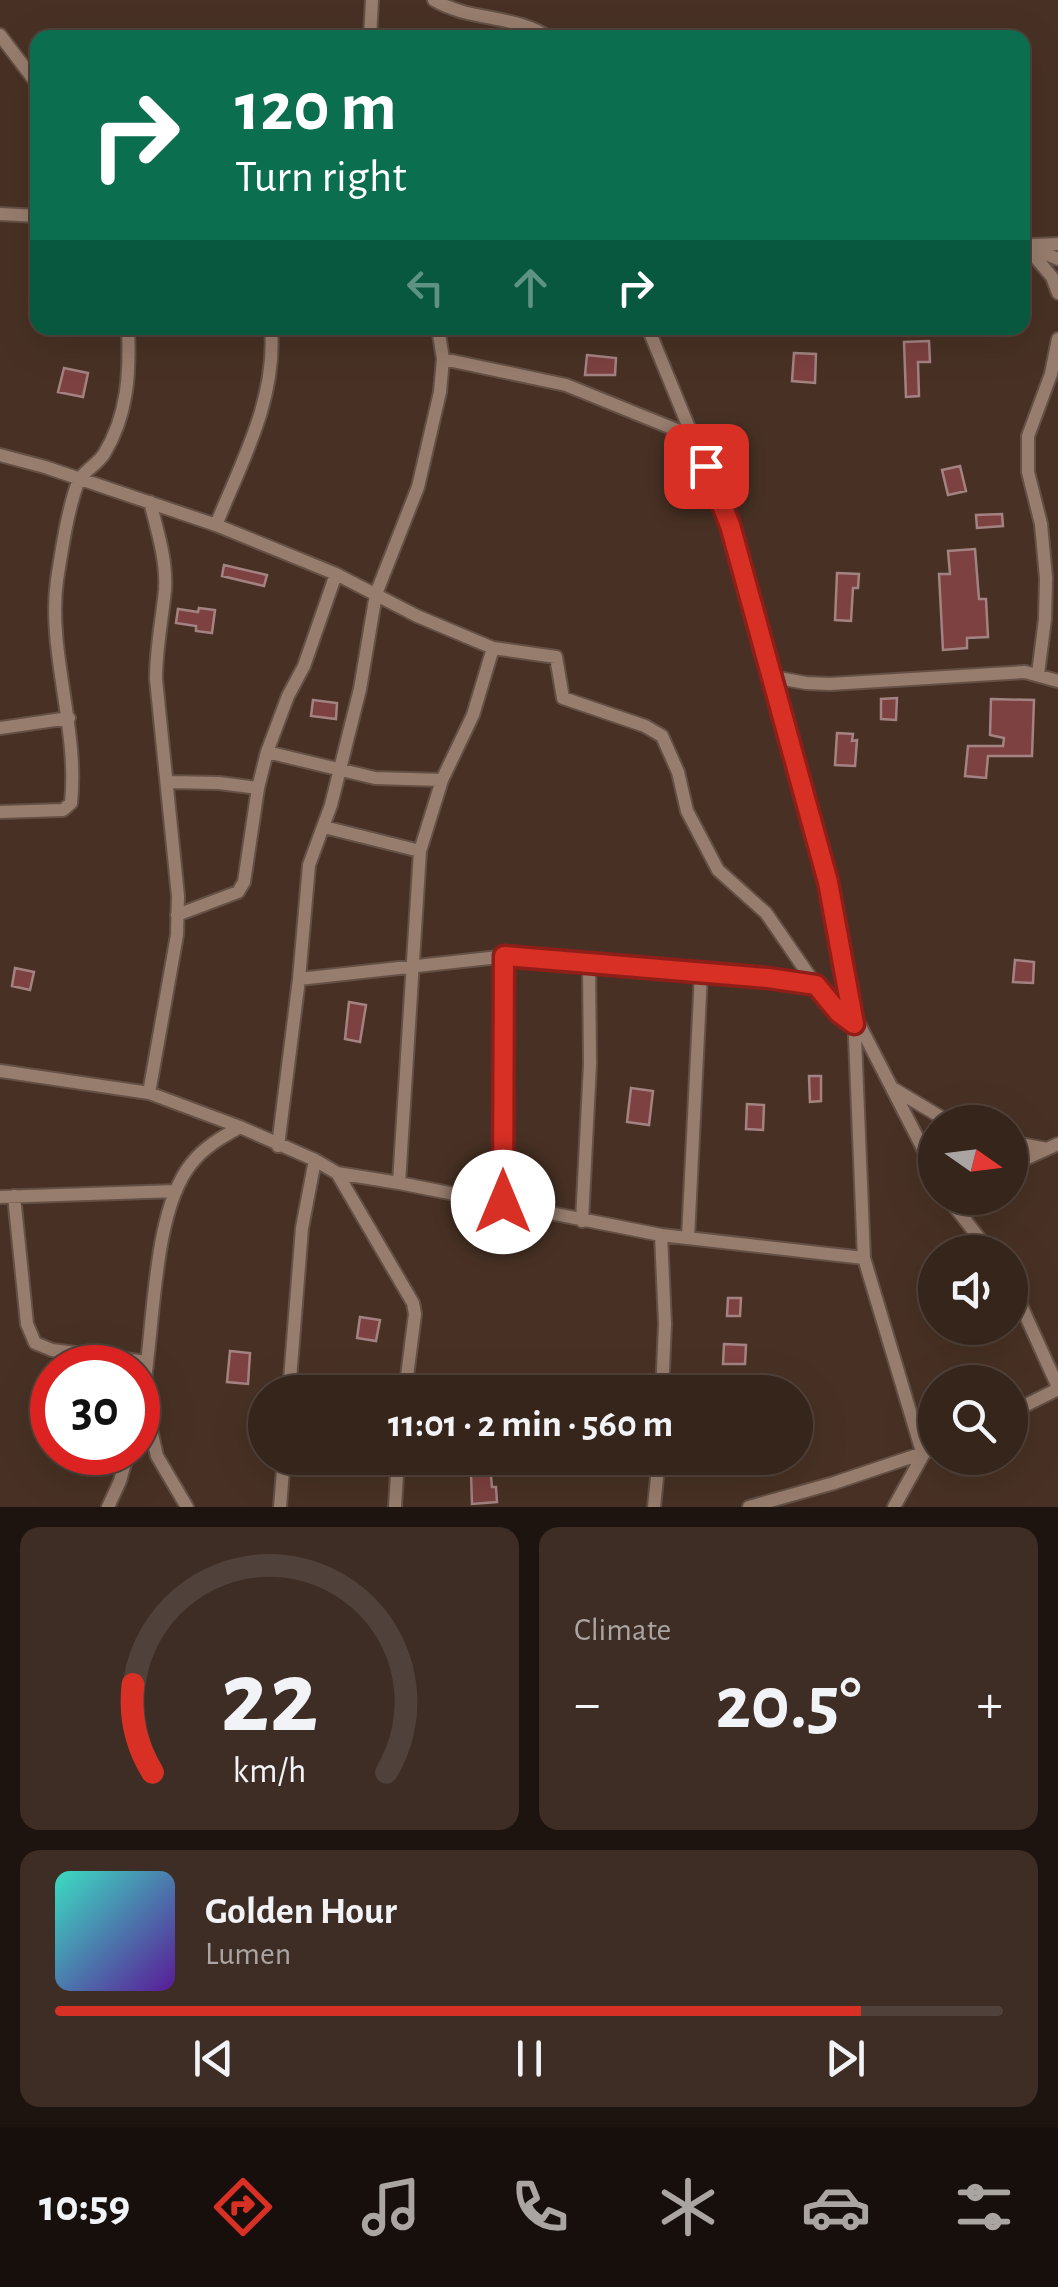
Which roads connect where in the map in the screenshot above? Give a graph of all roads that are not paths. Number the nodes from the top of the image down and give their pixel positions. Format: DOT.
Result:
graph roads {
  1 [pos="372,0"];
  2 [pos="434,0"];
  3 [pos="370,30"];
  4 [pos="534,30"];
  5 [pos="0,35"];
  6 [pos="30,74"];
  7 [pos="0,214"];
  8 [pos="30,216"];
  9 [pos="1058,244"];
  10 [pos="1030,246"];
  11 [pos="1030,248"];
  12 [pos="1030,252"];
  13 [pos="1058,258"];
  14 [pos="1058,293"];
  15 [pos="128,335"];
  16 [pos="272,335"];
  17 [pos="439,335"];
  18 [pos="651,335"];
  19 [pos="1058,339"];
  20 [pos="443,358"];
  21 [pos="694,437"];
  22 [pos="0,455"];
  23 [pos="80,478"];
  24 [pos="150,502"];
  25 [pos="216,525"];
  26 [pos="336,574"];
  27 [pos="376,594"];
  28 [pos="493,648"];
  29 [pos="1038,674"];
  30 [pos="773,677"];
  31 [pos="1058,681"];
  32 [pos="68,718"];
  33 [pos="0,728"];
  34 [pos="267,752"];
  35 [pos="340,769"];
  36 [pos="442,780"];
  37 [pos="168,782"];
  38 [pos="258,788"];
  39 [pos="0,812"];
  40 [pos="324,827"];
  41 [pos="420,851"];
  42 [pos="178,915"];
  43 [pos="504,956"];
  44 [pos="588,964"];
  45 [pos="414,968"];
  46 [pos="701,974"];
  47 [pos="300,978"];
  48 [pos="816,985"];
  49 [pos="854,1018"];
  50 [pos="0,1071"];
  51 [pos="892,1088"];
  52 [pos="148,1092"];
  53 [pos="920,1105"];
  54 [pos="240,1126"];
  55 [pos="918,1139"];
  56 [pos="1028,1144"];
  57 [pos="278,1146"];
  58 [pos="1054,1148"];
  59 [pos="1028,1159"];
  60 [pos="315,1160"];
  61 [pos="337,1174"];
  62 [pos="399,1183"];
  63 [pos="176,1191"];
  64 [pos="7,1196"];
  65 [pos="503,1202"];
  66 [pos="962,1215"];
  67 [pos="582,1221"];
  68 [pos="661,1235"];
  69 [pos="977,1235"];
  70 [pos="688,1238"];
  71 [pos="864,1258"];
  72 [pos="1028,1321"];
  73 [pos="40,1345"];
  74 [pos="149,1345"];
  75 [pos="290,1375"];
  76 [pos="407,1375"];
  77 [pos="663,1375"];
  78 [pos="1058,1388"];
  79 [pos="1028,1403"];
  80 [pos="918,1419"];
  81 [pos="918,1455"];
  82 [pos="160,1460"];
  83 [pos="918,1469"];
  84 [pos="122,1475"];
  85 [pos="283,1475"];
  86 [pos="397,1475"];
  87 [pos="657,1475"];
  88 [pos="895,1506"];
  89 [pos="108,1507"];
  90 [pos="186,1507"];
  91 [pos="280,1507"];
  92 [pos="394,1507"];
  93 [pos="654,1507"];
  94 [pos="749,1507"];
  1 -- 3 [label="street"];
  2 -- 4 [label="street"];
  5 -- 6 [label="street"];
  7 -- 8 [label="street"];
  9 -- 10 [label="street"];
  11 -- 13 [label="street"];
  12 -- 14 [label="street"];
  15 -- 23 [label="street"];
  16 -- 25 [label="street"];
  17 -- 20 [label="street"];
  18 -- 21 [label="street"];
  19 -- 29 [label="street"];
  20 -- 21 [label="street"];
  20 -- 27 [label="street"];
  21 -- 30 [label="street"];
  22 -- 23 [label="street"];
  23 -- 24 [label="street"];
  23 -- 32 [label="street"];
  24 -- 25 [label="street"];
  24 -- 37 [label="street"];
  25 -- 26 [label="street"];
  26 -- 27 [label="street"];
  26 -- 34 [label="street"];
  27 -- 28 [label="street"];
  27 -- 35 [label="street"];
  28 -- 36 [label="street"];
  28 -- 48 [label="street"];
  29 -- 30 [label="street"];
  29 -- 31 [label="street"];
  30 -- 49 [label="street"];
  32 -- 33 [label="street"];
  32 -- 39 [label="street"];
  34 -- 35 [label="street"];
  34 -- 38 [label="street"];
  35 -- 36 [label="street"];
  35 -- 40 [label="street"];
  36 -- 41 [label="street"];
  37 -- 38 [label="street"];
  37 -- 42 [label="street"];
  38 -- 42 [label="street"];
  40 -- 41 [label="street"];
  40 -- 47 [label="street"];
  41 -- 45 [label="street"];
  42 -- 52 [label="street"];
  43 -- 44 [label="street"];
  43 -- 45 [label="street"];
  43 -- 65 [label="street"];
  44 -- 46 [label="street"];
  44 -- 67 [label="street"];
  45 -- 47 [label="street"];
  45 -- 62 [label="street"];
  46 -- 48 [label="street"];
  46 -- 70 [label="street"];
  47 -- 57 [label="street"];
  48 -- 49 [label="street"];
  49 -- 51 [label="street"];
  49 -- 71 [label="street"];
  50 -- 52 [label="street"];
  51 -- 53 [label="street"];
  51 -- 55 [label="street"];
  52 -- 54 [label="street"];
  54 -- 57 [label="street"];
  54 -- 63 [label="street"];
  56 -- 58 [label="street"];
  57 -- 60 [label="street"];
  58 -- 59 [label="street"];
  60 -- 61 [label="street"];
  60 -- 75 [label="street"];
  61 -- 62 [label="street"];
  61 -- 76 [label="street"];
  62 -- 65 [label="street"];
  63 -- 64 [label="street"];
  63 -- 74 [label="street"];
  64 -- 73 [label="street"];
  65 -- 67 [label="street"];
  66 -- 69 [label="street"];
  67 -- 68 [label="street"];
  68 -- 70 [label="street"];
  68 -- 77 [label="street"];
  70 -- 71 [label="street"];
  71 -- 80 [label="street"];
  72 -- 78 [label="street"];
  78 -- 79 [label="street"];
  81 -- 94 [label="street"];
  82 -- 90 [label="street"];
  83 -- 88 [label="street"];
  84 -- 89 [label="street"];
  85 -- 91 [label="street"];
  86 -- 92 [label="street"];
  87 -- 93 [label="street"];
}
